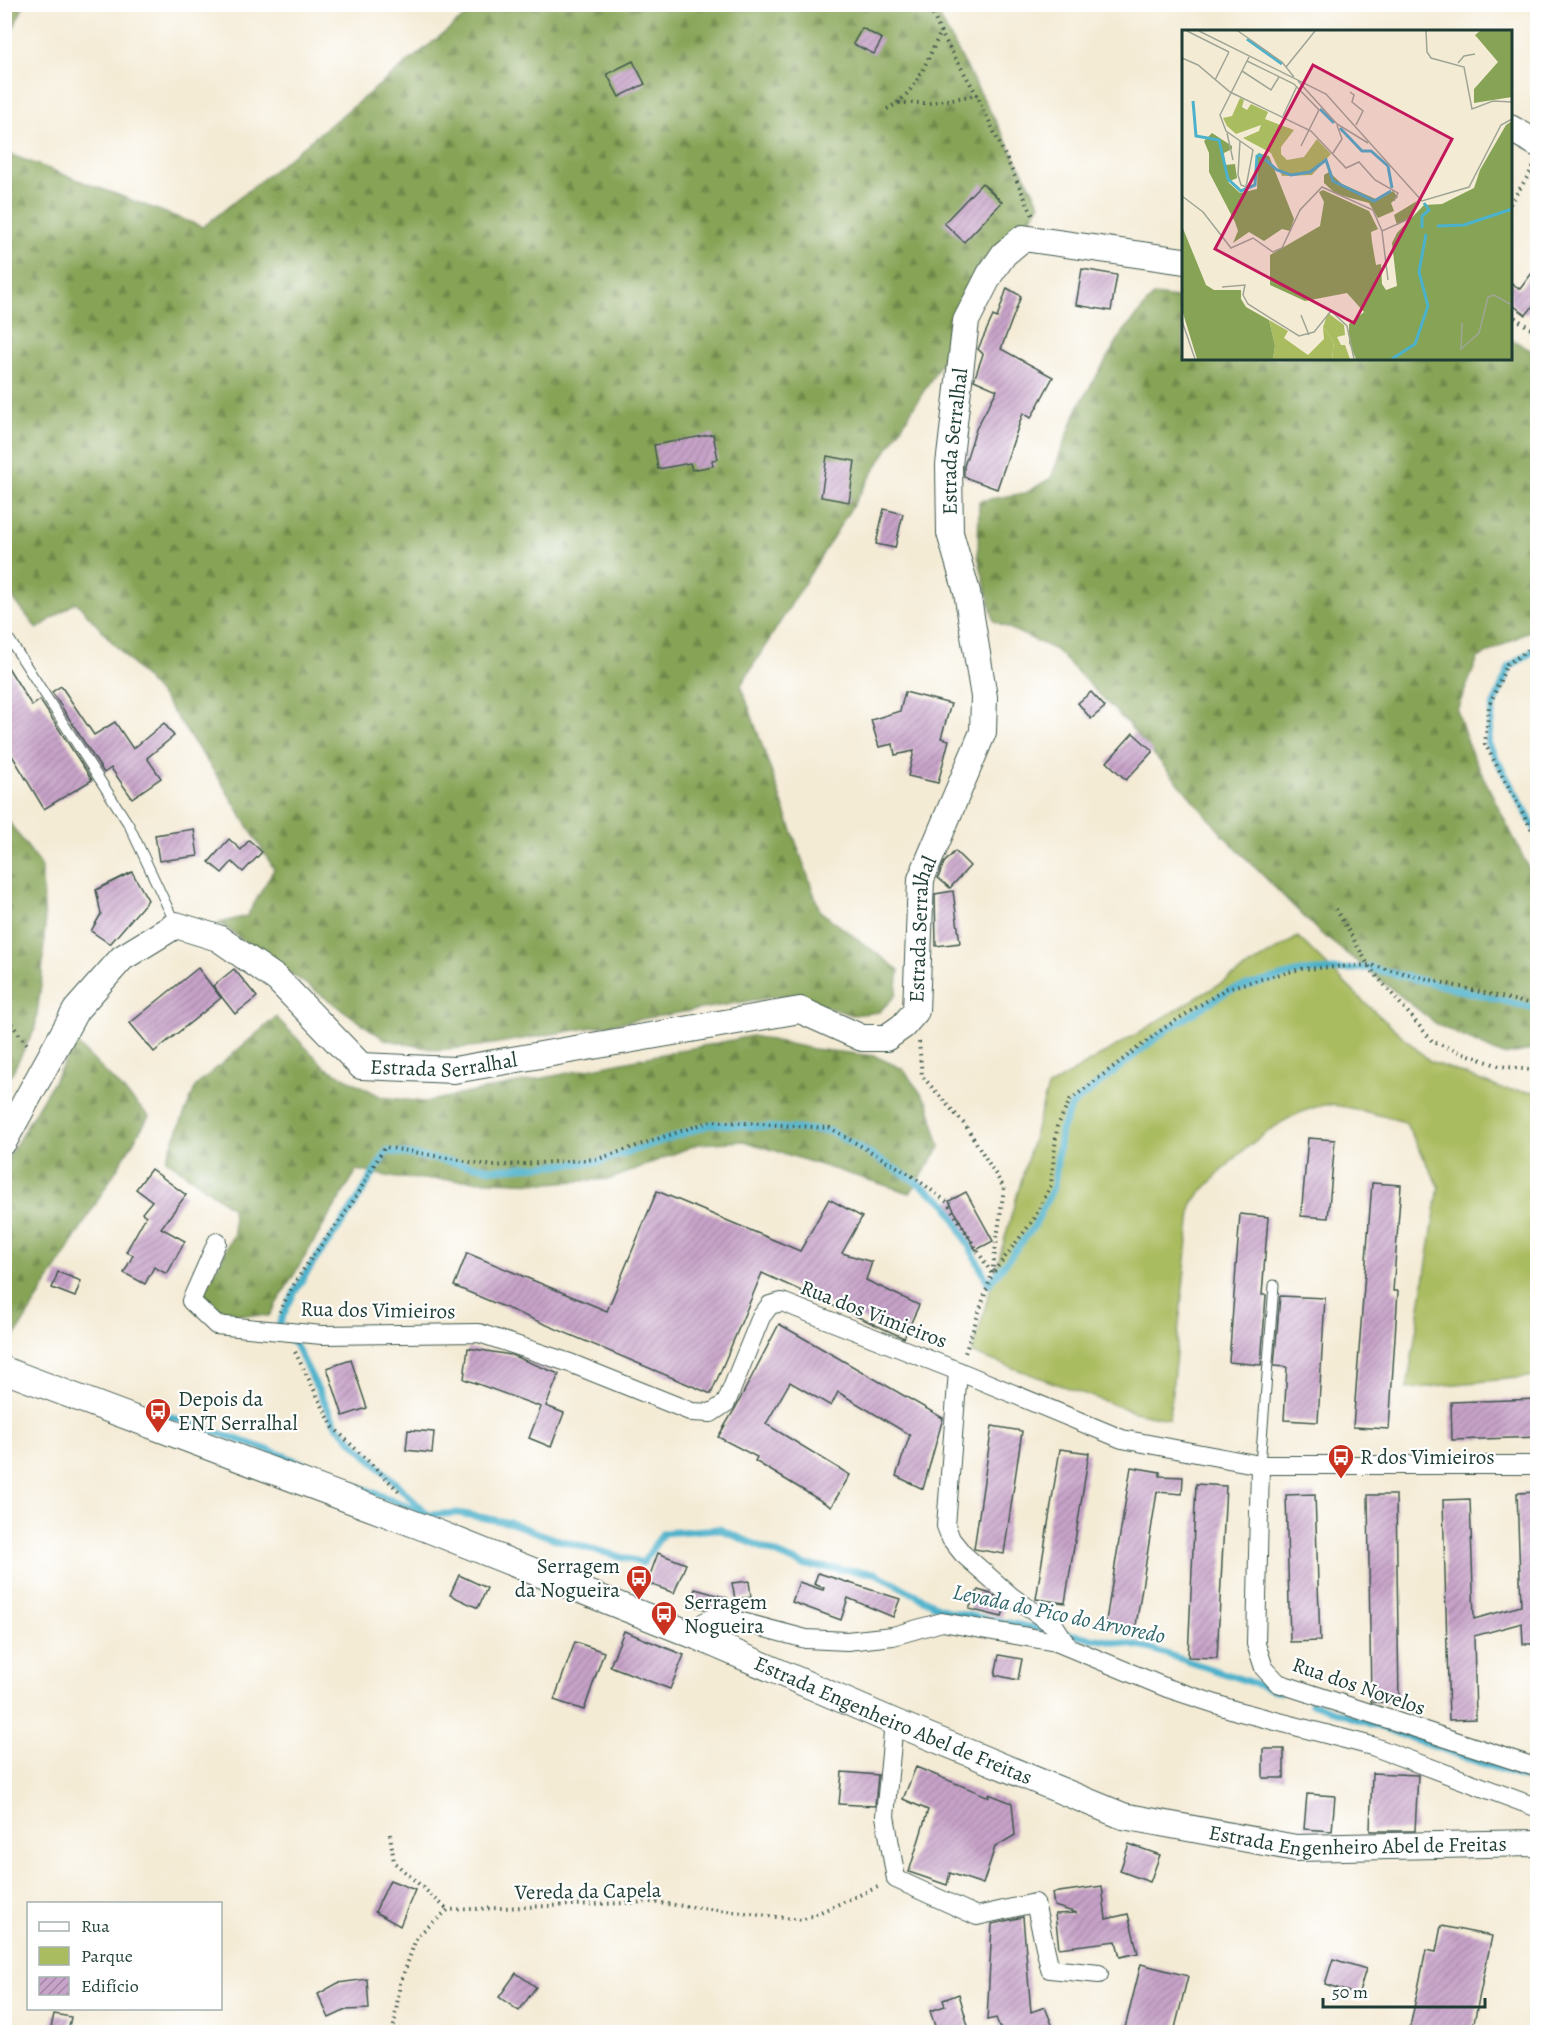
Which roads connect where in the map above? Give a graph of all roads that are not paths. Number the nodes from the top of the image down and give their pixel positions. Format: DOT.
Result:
graph roads {
  1 [pos="1512,129"];
  2 [pos="1538,144"];
  3 [pos="1182,261"];
  4 [pos="4,631"];
  5 [pos="176,925"];
  6 [pos="4,1141"];
  7 [pos="217,1242"];
  8 [pos="1274,1285"];
  9 [pos="4,1370"];
  10 [pos="958,1371"];
  11 [pos="1260,1465"];
  12 [pos="1538,1465"];
  13 [pos="698,1637"];
  14 [pos="1067,1645"];
  15 [pos="894,1722"];
  16 [pos="1538,1768"];
  17 [pos="1538,1808"];
  18 [pos="1538,1843"];
  19 [pos="1099,1974"];
  1 -- 2 [label="street"];
  3 -- 5 [label="street, Estrada Serralhal"];
  4 -- 5 [label="lane"];
  5 -- 6 [label="street"];
  7 -- 10 [label="street, Rua dos Vimieiros"];
  8 -- 11 [label="lane"];
  9 -- 13 [label="street, Estrada Engenheiro Abel de Freitas"];
  10 -- 11 [label="street, Rua dos Vimieiros"];
  10 -- 14 [label="street"];
  11 -- 12 [label="street, Rua dos Vimieiros"];
  11 -- 16 [label="street, Rua dos Novelos"];
  13 -- 14 [label="street"];
  13 -- 15 [label="street, Estrada Engenheiro Abel de Freitas"];
  14 -- 17 [label="street"];
  15 -- 18 [label="street, Estrada Engenheiro Abel de Freitas"];
  15 -- 19 [label="street"];
}
